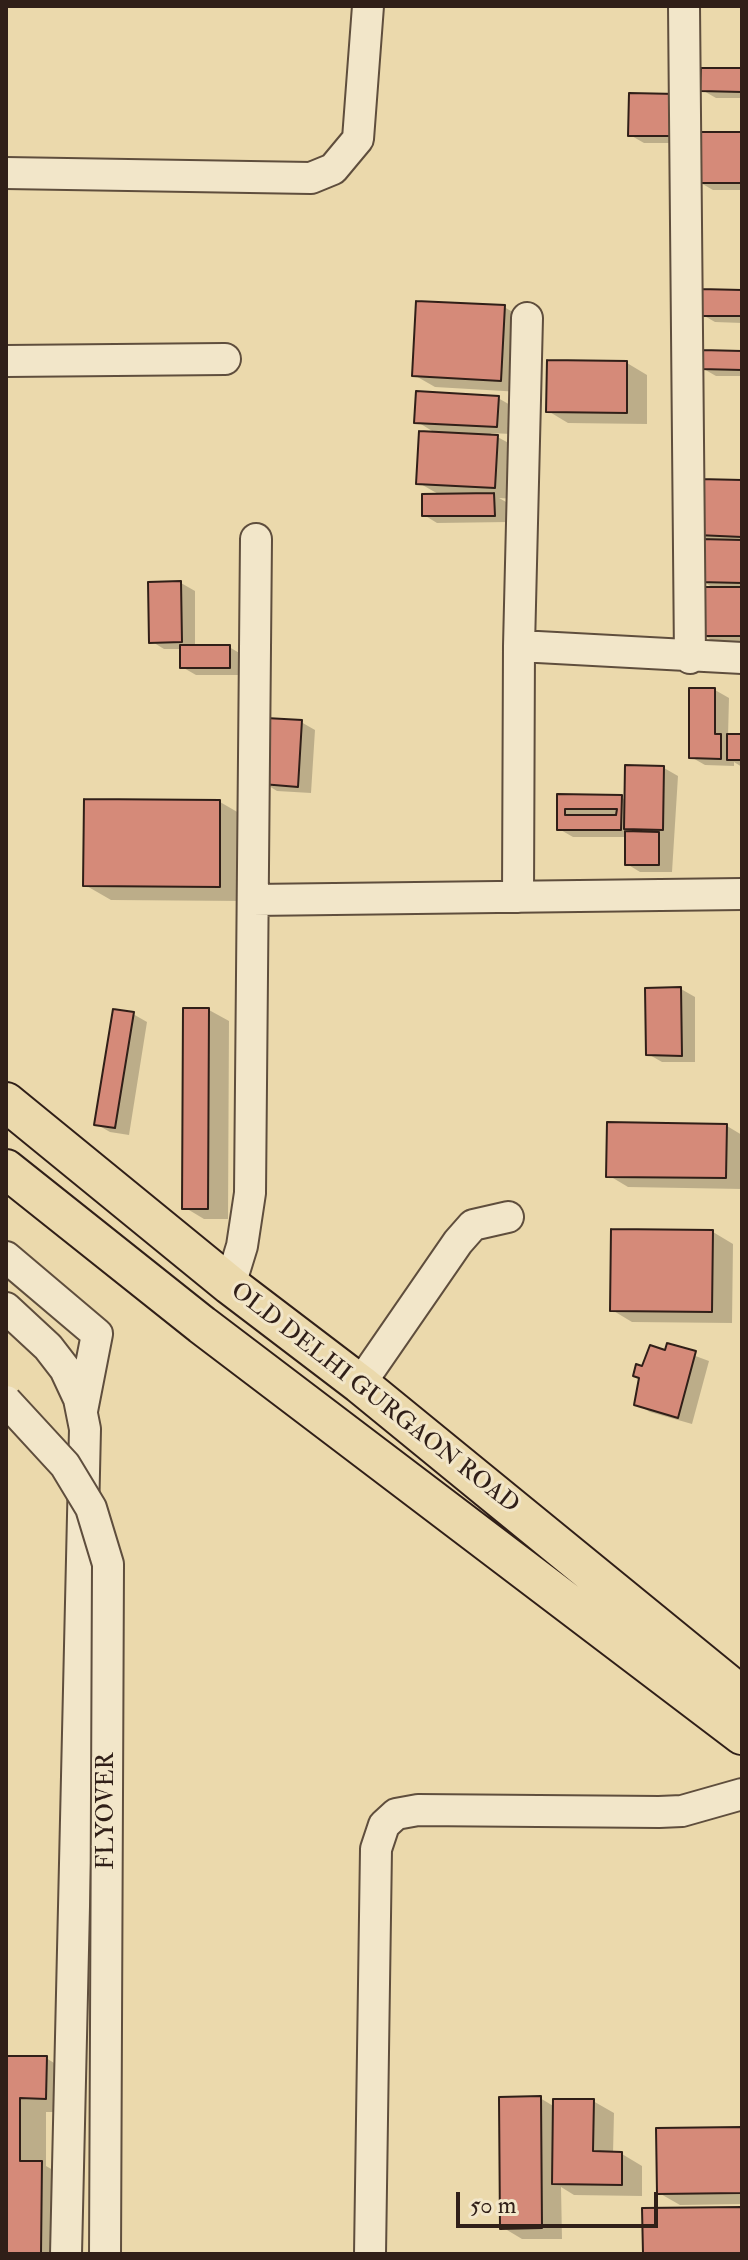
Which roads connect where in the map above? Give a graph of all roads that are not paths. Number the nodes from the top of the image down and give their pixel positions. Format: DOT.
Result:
graph roads {
  1 [pos="368,6"];
  2 [pos="684,6"];
  3 [pos="6,173"];
  4 [pos="527,318"];
  5 [pos="225,359"];
  6 [pos="6,361"];
  7 [pos="256,539"];
  8 [pos="519,646"];
  9 [pos="690,658"];
  10 [pos="742,658"];
  11 [pos="742,894"];
  12 [pos="518,897"];
  13 [pos="253,900"];
  14 [pos="6,1102"];
  15 [pos="6,1169"];
  16 [pos="508,1217"];
  17 [pos="6,1257"];
  18 [pos="230,1285"];
  19 [pos="6,1308"];
  20 [pos="302,1340"];
  21 [pos="274,1380"];
  22 [pos="360,1384"];
  23 [pos="6,1401"];
  24 [pos="82,1413"];
  25 [pos="742,1696"];
  26 [pos="742,1735"];
  27 [pos="742,1794"];
  28 [pos="66,2254"];
  29 [pos="105,2254"];
  30 [pos="370,2254"];
  1 -- 3 [label="street"];
  2 -- 9 [label="street"];
  4 -- 8 [label="street"];
  5 -- 6 [label="street"];
  7 -- 13 [label="street"];
  8 -- 9 [label="street"];
  8 -- 12 [label="street"];
  9 -- 10 [label="street"];
  11 -- 12 [label="street"];
  12 -- 13 [label="street"];
  13 -- 18 [label="street"];
  14 -- 18 [label="main road, OLD DELHI GURGAON ROAD"];
  15 -- 21 [label="main road, OLD DELHI GURGAON ROAD"];
  16 -- 22 [label="street"];
  17 -- 24 [label="street"];
  18 -- 20 [label="main road, OLD DELHI GURGAON ROAD"];
  19 -- 24 [label="street"];
  20 -- 21 [label="main road"];
  20 -- 22 [label="main road, OLD DELHI GURGAON ROAD"];
  21 -- 26 [label="main road, OLD DELHI GURGAON ROAD"];
  22 -- 25 [label="main road, OLD DELHI GURGAON ROAD"];
  23 -- 29 [label="street, FLYOVER, bridge"];
  24 -- 28 [label="street"];
  27 -- 30 [label="street"];
}
